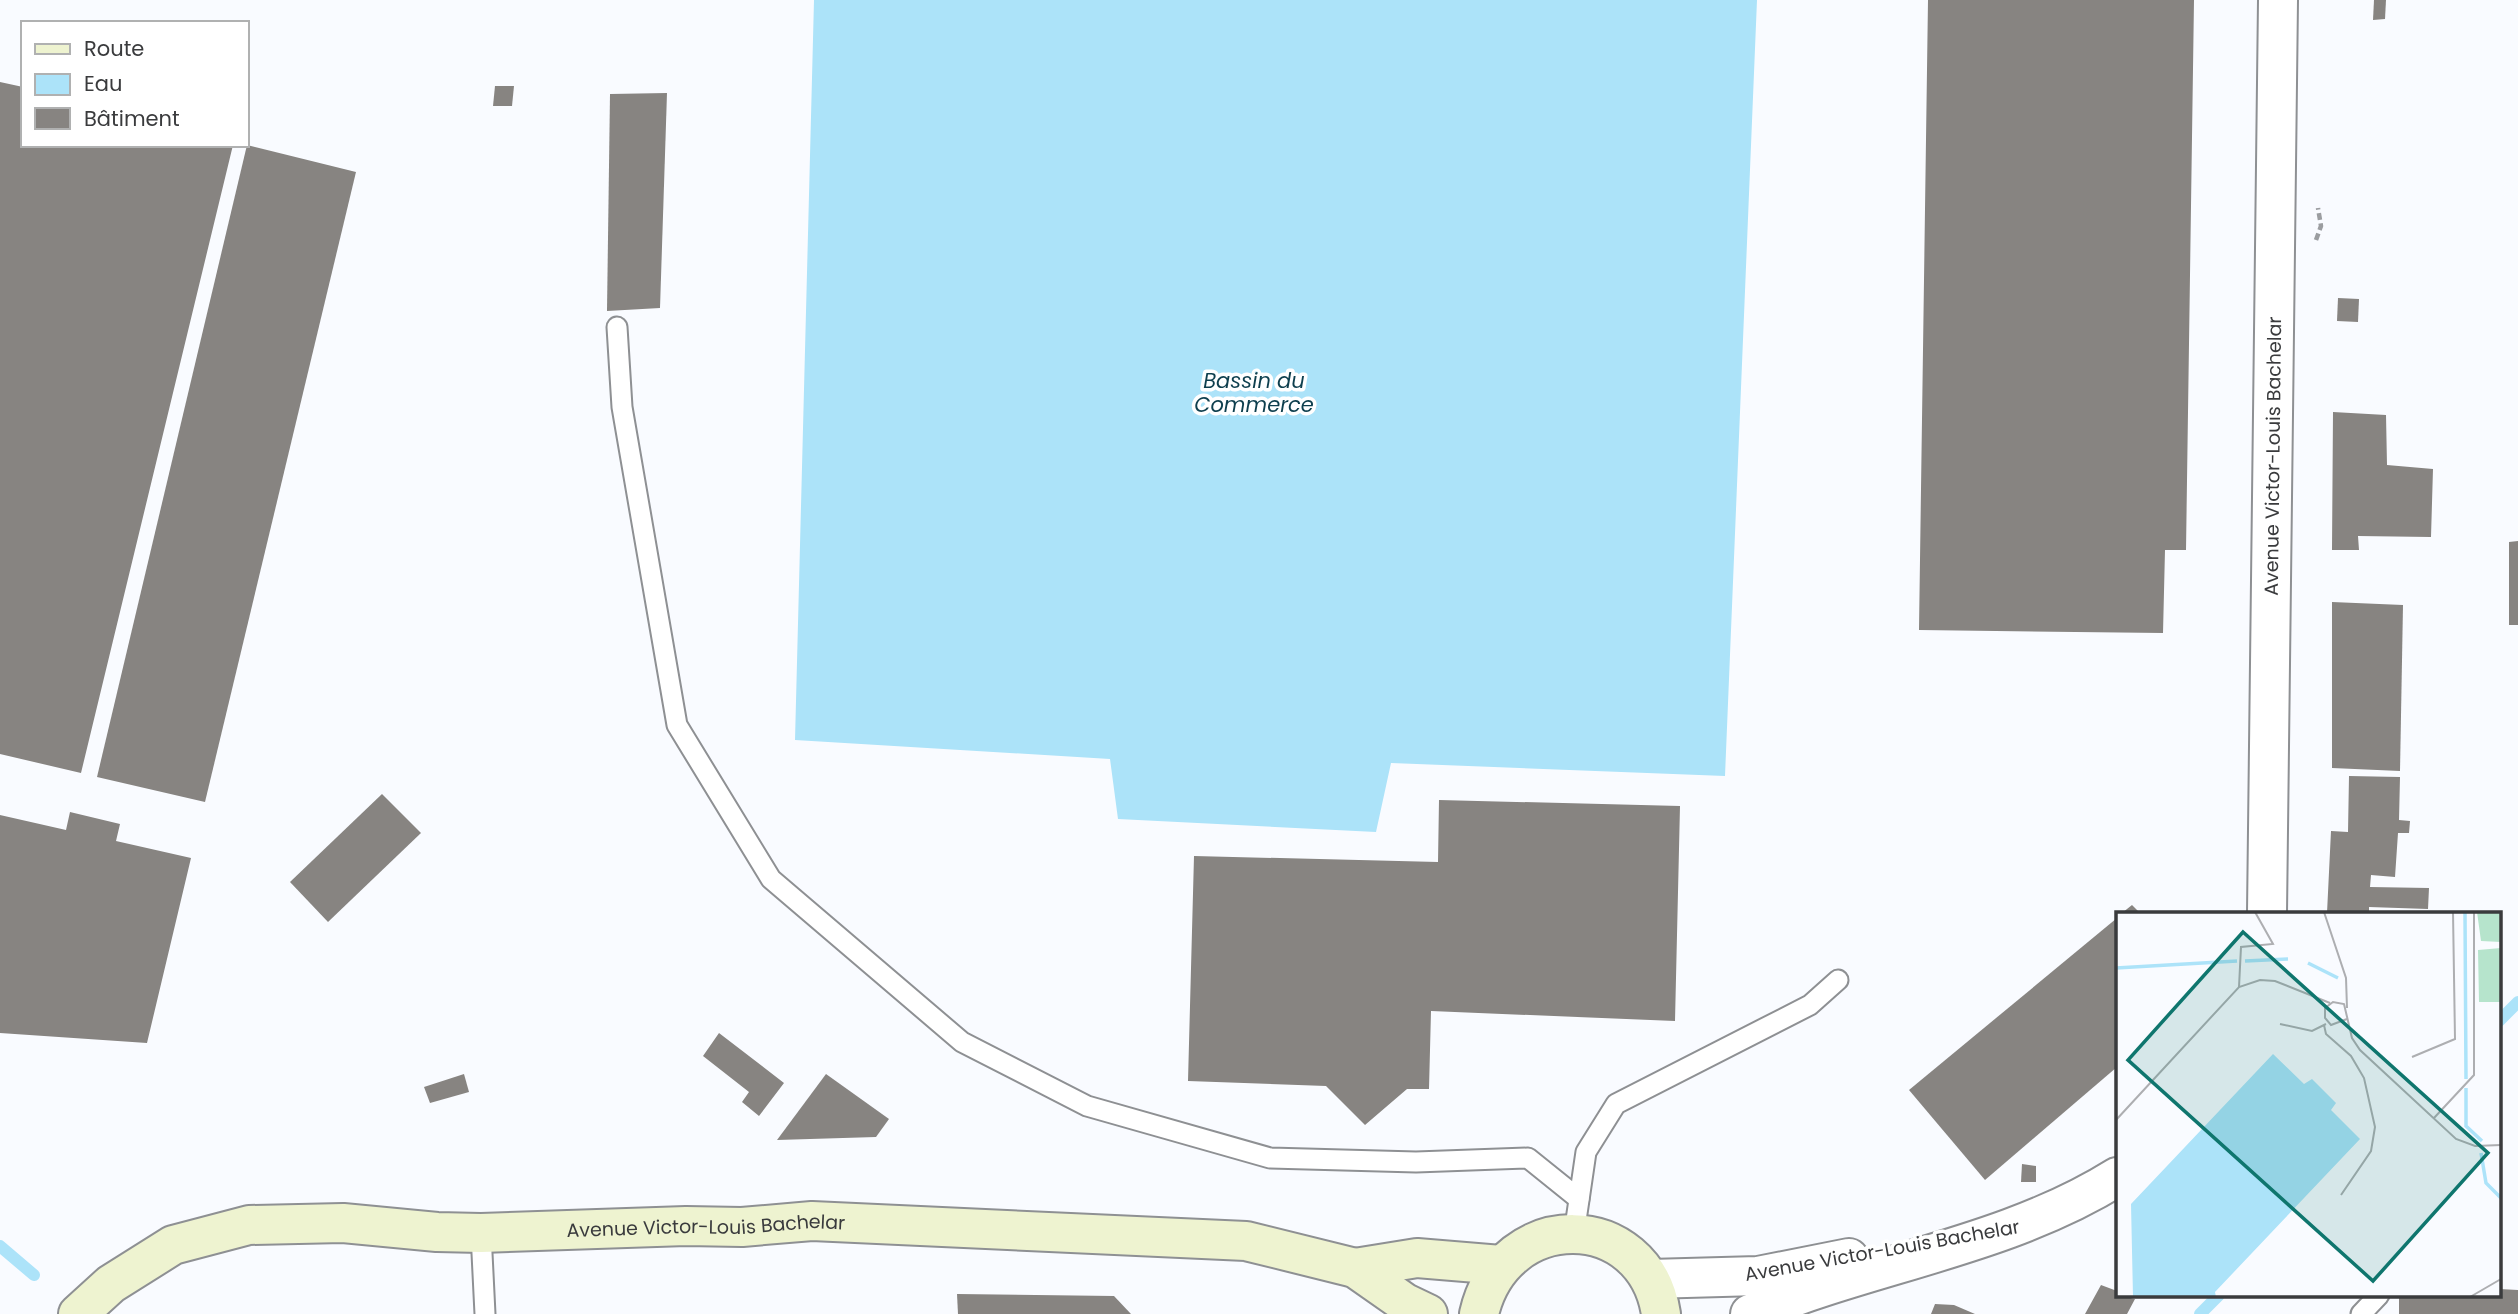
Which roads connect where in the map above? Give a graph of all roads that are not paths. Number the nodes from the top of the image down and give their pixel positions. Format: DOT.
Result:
graph roads {
  1 [pos="2278,0"];
  2 [pos="617,327"];
  3 [pos="2267,912"];
  4 [pos="1838,980"];
  5 [pos="2116,1178"];
  6 [pos="1577,1217"];
  7 [pos="2029,1223"];
  8 [pos="481,1233"];
  9 [pos="1501,1265"];
  10 [pos="1355,1268"];
  11 [pos="1656,1296"];
  12 [pos="2378,1296"];
  13 [pos="78,1314"];
  14 [pos="485,1314"];
  15 [pos="1428,1314"];
  16 [pos="1479,1314"];
  17 [pos="1750,1314"];
  18 [pos="2361,1314"];
  1 -- 3 [label="street, Avenue Victor-Louis Bachelar"];
  2 -- 6 [label="lane"];
  4 -- 6 [label="lane"];
  5 -- 7 [label="street, Avenue Victor-Louis Bachelar"];
  6 -- 9 [label="main road"];
  6 -- 11 [label="main road"];
  7 -- 11 [label="street, Avenue Victor-Louis Bachelar"];
  7 -- 17 [label="street, Avenue Victor-Louis Bachelar"];
  8 -- 10 [label="main road, Avenue Victor-Louis Bachelar"];
  8 -- 13 [label="main road, Avenue Victor-Louis Bachelar"];
  8 -- 14 [label="lane"];
  9 -- 10 [label="main road, Avenue Victor-Louis Bachelar"];
  9 -- 16 [label="main road"];
  10 -- 15 [label="main road, Avenue Victor-Louis Bachelar"];
  12 -- 18 [label="lane"];
}
